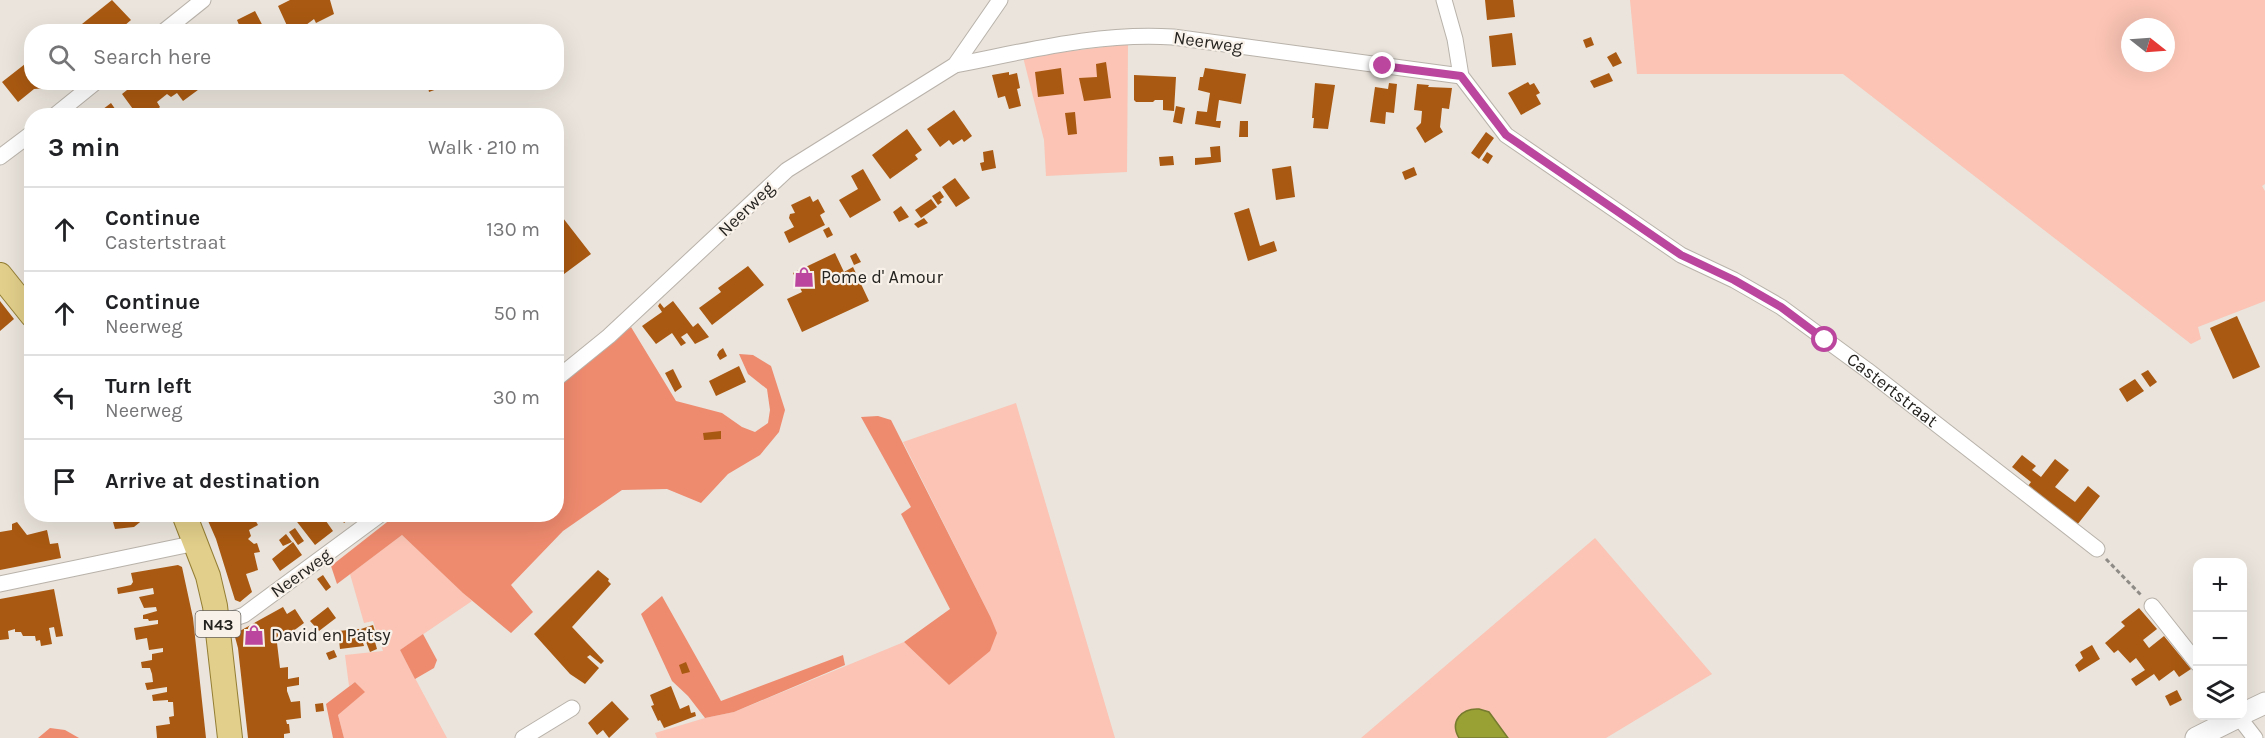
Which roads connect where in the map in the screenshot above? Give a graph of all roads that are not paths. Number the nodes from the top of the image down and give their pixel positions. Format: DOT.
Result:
graph roads {
  1 [pos="203,0"];
  2 [pos="1000,0"];
  3 [pos="1444,0"];
  4 [pos="172,24"];
  5 [pos="955,65"];
  6 [pos="1461,76"];
  7 [pos="86,90"];
  8 [pos="64,108"];
  9 [pos="24,139"];
  10 [pos="0,157"];
  11 [pos="0,275"];
  12 [pos="24,305"];
  13 [pos="564,373"];
  14 [pos="187,522"];
  15 [pos="370,522"];
  16 [pos="196,543"];
  17 [pos="2097,549"];
  18 [pos="0,584"];
  19 [pos="2151,606"];
  20 [pos="218,624"];
  21 [pos="2193,658"];
  22 [pos="2265,703"];
  23 [pos="572,708"];
  24 [pos="2247,712"];
  25 [pos="2230,720"];
  26 [pos="2243,720"];
  27 [pos="230,738"];
  28 [pos="523,738"];
  29 [pos="2196,738"];
  30 [pos="2255,738"];
  1 -- 4 [label="street"];
  2 -- 5 [label="street, Neerweg"];
  3 -- 6 [label="street"];
  5 -- 6 [label="street, Neerweg"];
  5 -- 13 [label="street, Neerweg"];
  6 -- 17 [label="street, Castertstraat"];
  7 -- 8 [label="street"];
  9 -- 10 [label="street"];
  11 -- 12 [label="main road"];
  14 -- 16 [label="main road, N43"];
  15 -- 20 [label="street, Neerweg"];
  16 -- 18 [label="street"];
  16 -- 20 [label="main road, N43"];
  19 -- 21 [label="street"];
  20 -- 27 [label="main road, N43"];
  22 -- 24 [label="main road"];
  23 -- 28 [label="street"];
  25 -- 29 [label="main road"];
  26 -- 30 [label="street"];
}
